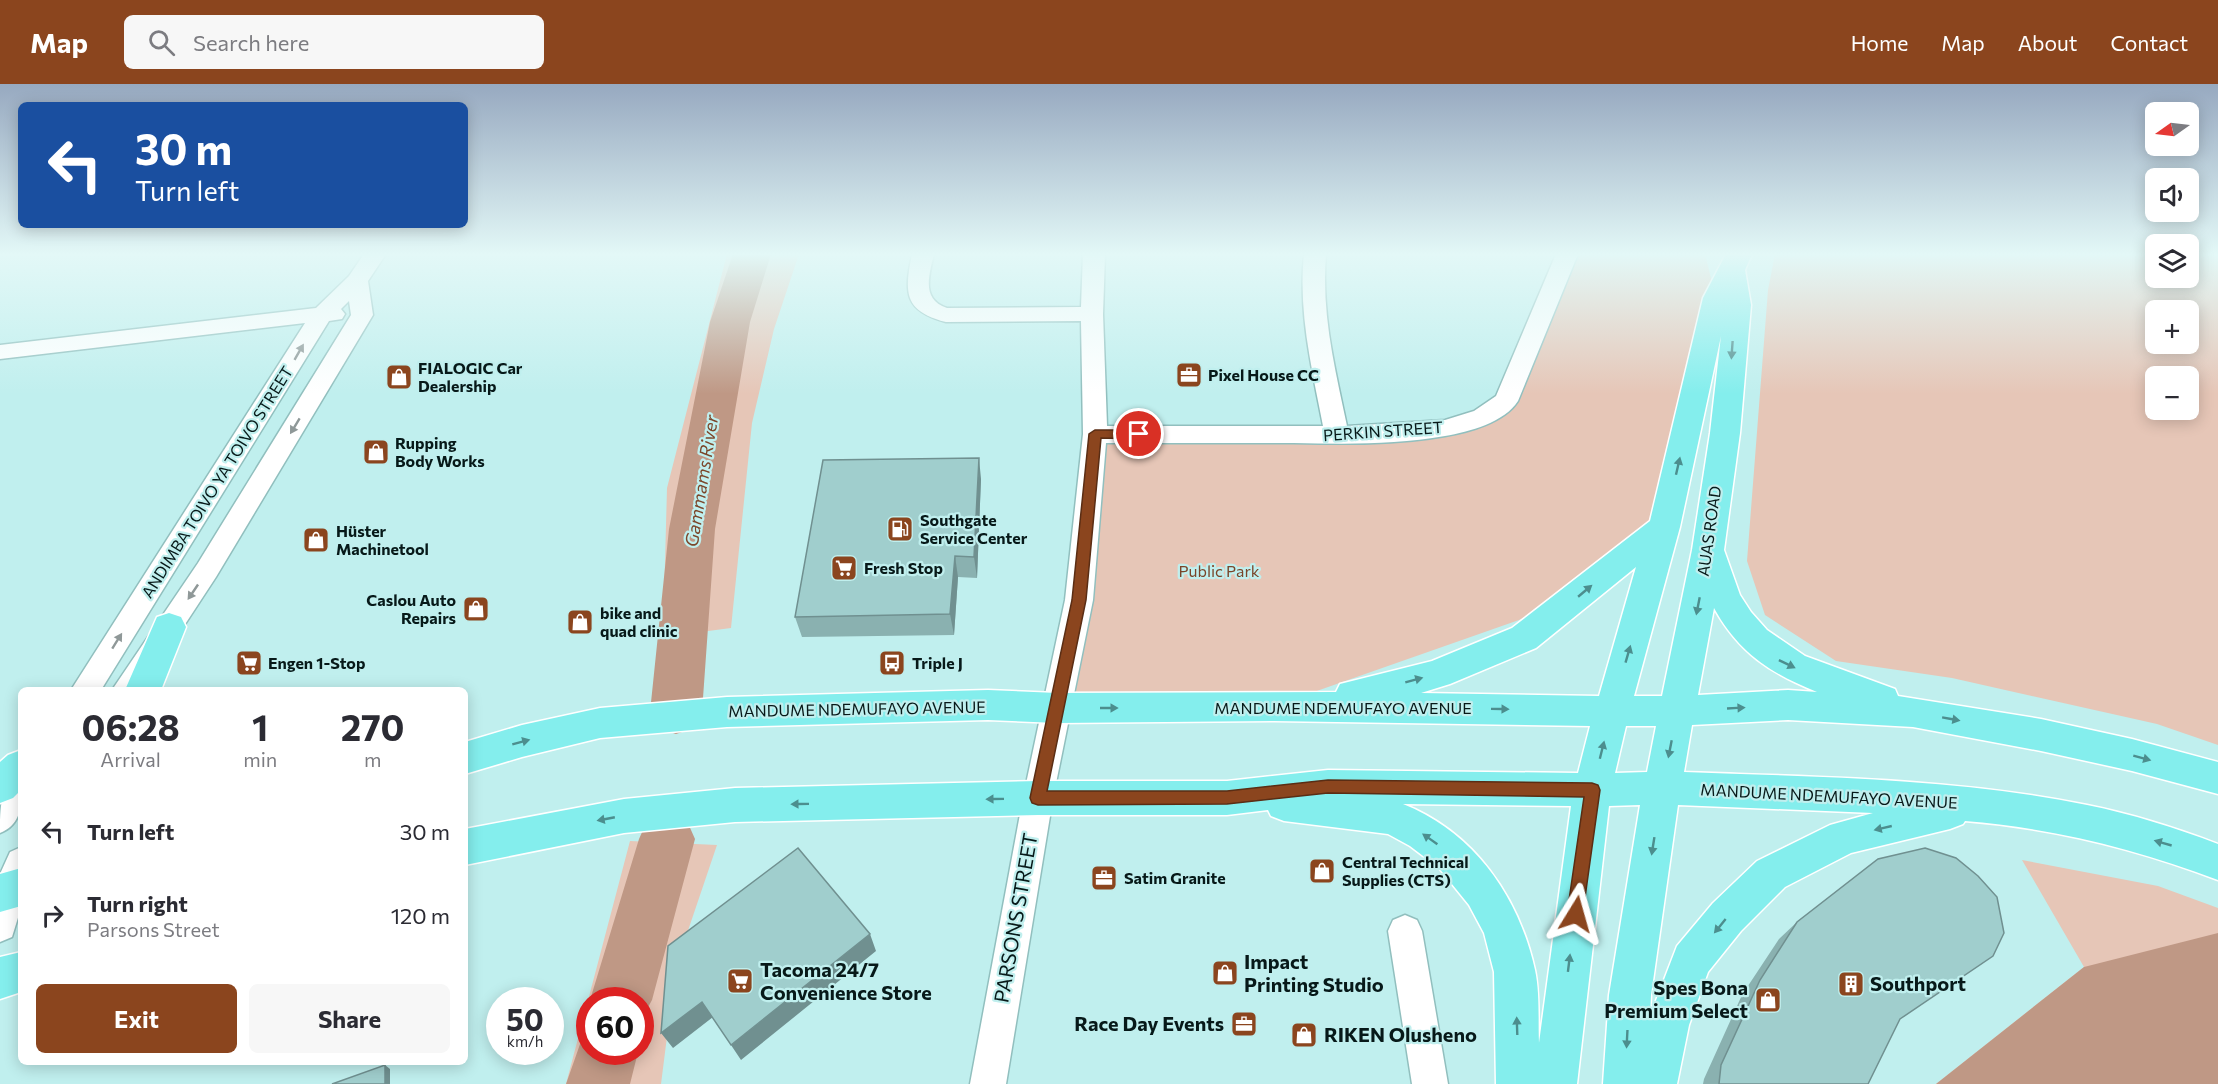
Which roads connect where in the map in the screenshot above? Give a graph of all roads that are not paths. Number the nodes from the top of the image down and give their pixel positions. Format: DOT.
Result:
graph roads {
  1 [pos="336,301"];
  2 [pos="360,301"];
  3 [pos="921,301"];
  4 [pos="1092,301"];
  5 [pos="1313,301"];
  6 [pos="1548,301"];
  7 [pos="1715,301"];
  8 [pos="1738,301"];
  9 [pos="322,314"];
  10 [pos="1092,314"];
  11 [pos="362,315"];
  12 [pos="0,352"];
  13 [pos="1095,434"];
  14 [pos="1337,435"];
  15 [pos="1664,527"];
  16 [pos="1708,550"];
  17 [pos="169,627"];
  18 [pos="87,687"];
  19 [pos="128,687"];
  20 [pos="144,687"];
  21 [pos="1274,706"];
  22 [pos="1058,708"];
  23 [pos="1612,711"];
  24 [pos="1677,711"];
  25 [pos="1913,712"];
  26 [pos="468,757"];
  27 [pos="18,769"];
  28 [pos="2218,778"];
  29 [pos="0,786"];
  30 [pos="1662,788"];
  31 [pos="1592,790"];
  32 [pos="18,791"];
  33 [pos="1038,798"];
  34 [pos="1227,798"];
  35 [pos="1981,805"];
  36 [pos="0,819"];
  37 [pos="468,846"];
  38 [pos="2218,862"];
  39 [pos="1406,931"];
  40 [pos="18,973"];
  41 [pos="0,978"];
  42 [pos="988,1084"];
  43 [pos="1430,1084"];
  44 [pos="1518,1084"];
  45 [pos="1555,1084"];
  46 [pos="1625,1084"];
  47 [pos="1655,1084"];
  1 -- 9 [label="street, ANDIMBA TOIVO YA TOIVO STREET"];
  2 -- 11 [label="street"];
  3 -- 10 [label="street"];
  4 -- 10 [label="street, PARSONS STREET"];
  5 -- 14 [label="street"];
  6 -- 14 [label="street, PERKIN STREET"];
  15 -- 7 [label="main road, AUAS ROAD, one-way"];
  8 -- 16 [label="main road, AUAS ROAD, one-way"];
  9 -- 11 [label="street"];
  9 -- 12 [label="street"];
  18 -- 9 [label="street, ANDIMBA TOIVO YA TOIVO STREET, one-way"];
  10 -- 13 [label="street, PARSONS STREET"];
  11 -- 17 [label="street, one-way"];
  13 -- 14 [label="street, PERKIN STREET"];
  13 -- 22 [label="street, PARSONS STREET"];
  21 -- 15 [label="main road, one-way"];
  23 -- 15 [label="main road, AUAS ROAD, one-way"];
  16 -- 24 [label="main road, AUAS ROAD, one-way"];
  16 -- 25 [label="main road, one-way"];
  17 -- 19 [label="street"];
  17 -- 20 [label="main road"];
  22 -- 21 [label="main road, MANDUME NDEMUFAYO AVENUE, one-way"];
  21 -- 23 [label="main road, MANDUME NDEMUFAYO AVENUE, one-way"];
  26 -- 22 [label="main road, MANDUME NDEMUFAYO AVENUE, one-way"];
  22 -- 33 [label="street, PARSONS STREET"];
  23 -- 24 [label="main road, MANDUME NDEMUFAYO AVENUE"];
  31 -- 23 [label="main road, AUAS ROAD, one-way"];
  24 -- 25 [label="main road, MANDUME NDEMUFAYO AVENUE, one-way"];
  24 -- 30 [label="main road, AUAS ROAD, one-way"];
  25 -- 28 [label="main road, MANDUME NDEMUFAYO AVENUE, one-way"];
  27 -- 29 [label="main road"];
  30 -- 31 [label="main road, MANDUME NDEMUFAYO AVENUE"];
  30 -- 35 [label="main road, MANDUME NDEMUFAYO AVENUE"];
  30 -- 46 [label="main road, AUAS ROAD, one-way"];
  31 -- 34 [label="main road, MANDUME NDEMUFAYO AVENUE"];
  45 -- 31 [label="main road, AUAS ROAD, one-way"];
  32 -- 36 [label="street"];
  33 -- 34 [label="main road, MANDUME NDEMUFAYO AVENUE"];
  33 -- 37 [label="main road, MANDUME NDEMUFAYO AVENUE, one-way"];
  33 -- 42 [label="street, PARSONS STREET"];
  44 -- 34 [label="main road, one-way"];
  38 -- 35 [label="main road, MANDUME NDEMUFAYO AVENUE, one-way"];
  35 -- 47 [label="main road, one-way"];
  39 -- 43 [label="street"];
  40 -- 41 [label="main road"];
}
